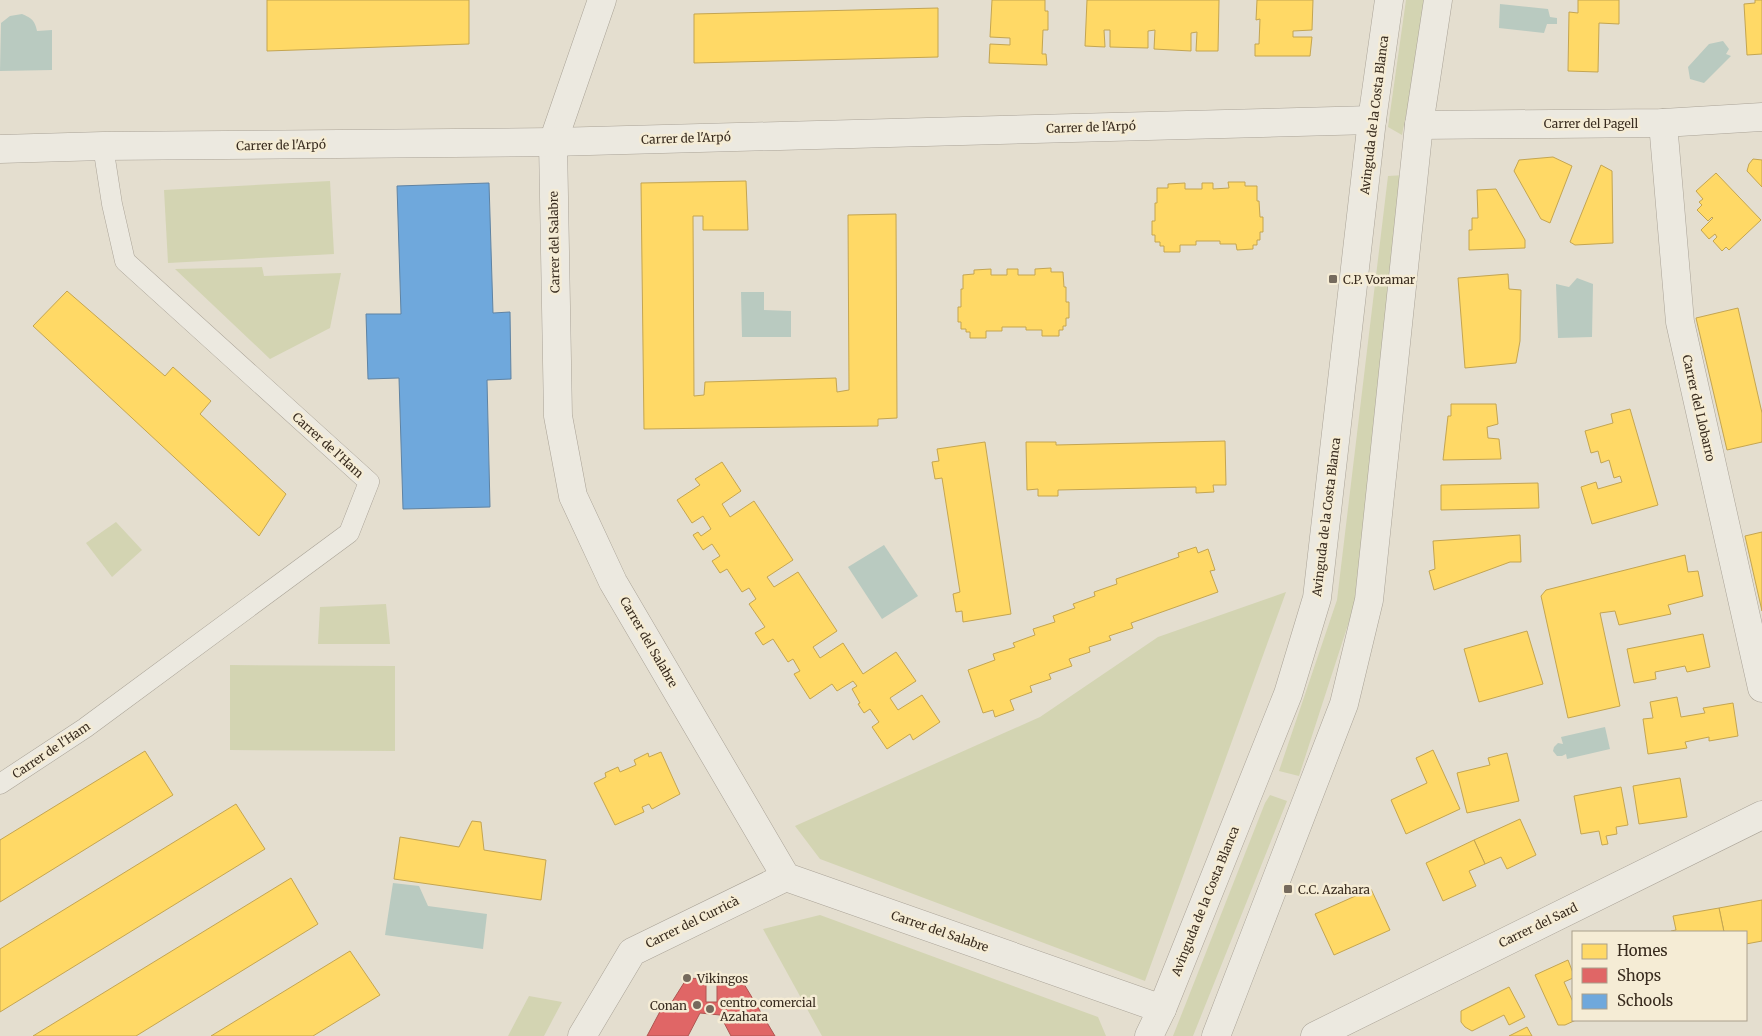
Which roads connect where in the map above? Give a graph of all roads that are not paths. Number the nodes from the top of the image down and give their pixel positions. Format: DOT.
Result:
graph roads {
  1 [pos="602,0"];
  2 [pos="1388,0"];
  3 [pos="1438,0"];
  4 [pos="1762,117"];
  5 [pos="1372,120"];
  6 [pos="1662,123"];
  7 [pos="1419,125"];
  8 [pos="553,142"];
  9 [pos="103,146"];
  10 [pos="0,149"];
  11 [pos="1762,688"];
  12 [pos="0,784"];
  13 [pos="1762,816"];
  14 [pos="786,876"];
  15 [pos="1162,1009"];
  16 [pos="582,1036"];
  17 [pos="1149,1036"];
  18 [pos="1216,1036"];
  19 [pos="1315,1036"];
  1 -- 8 [label="street, Carrer del Salabre"];
  2 -- 5 [label="street, Avinguda de la Costa Blanca"];
  3 -- 7 [label="street"];
  4 -- 6 [label="street, Carrer del Pagell"];
  5 -- 8 [label="street, Carrer de l'Arpó"];
  5 -- 15 [label="street, Avinguda de la Costa Blanca"];
  6 -- 7 [label="street, Carrer del Pagell"];
  6 -- 11 [label="street, Carrer del Llobarro"];
  7 -- 18 [label="street"];
  8 -- 9 [label="street, Carrer de l'Arpó"];
  8 -- 14 [label="street, Carrer del Salabre"];
  9 -- 10 [label="street, Carrer de l'Arpó"];
  9 -- 12 [label="street, Carrer de l'Ham"];
  13 -- 19 [label="street, Carrer del Sard"];
  14 -- 15 [label="street, Carrer del Salabre"];
  14 -- 16 [label="street, Carrer del Curricà"];
  15 -- 17 [label="street, Avinguda de la Costa Blanca"];
}
